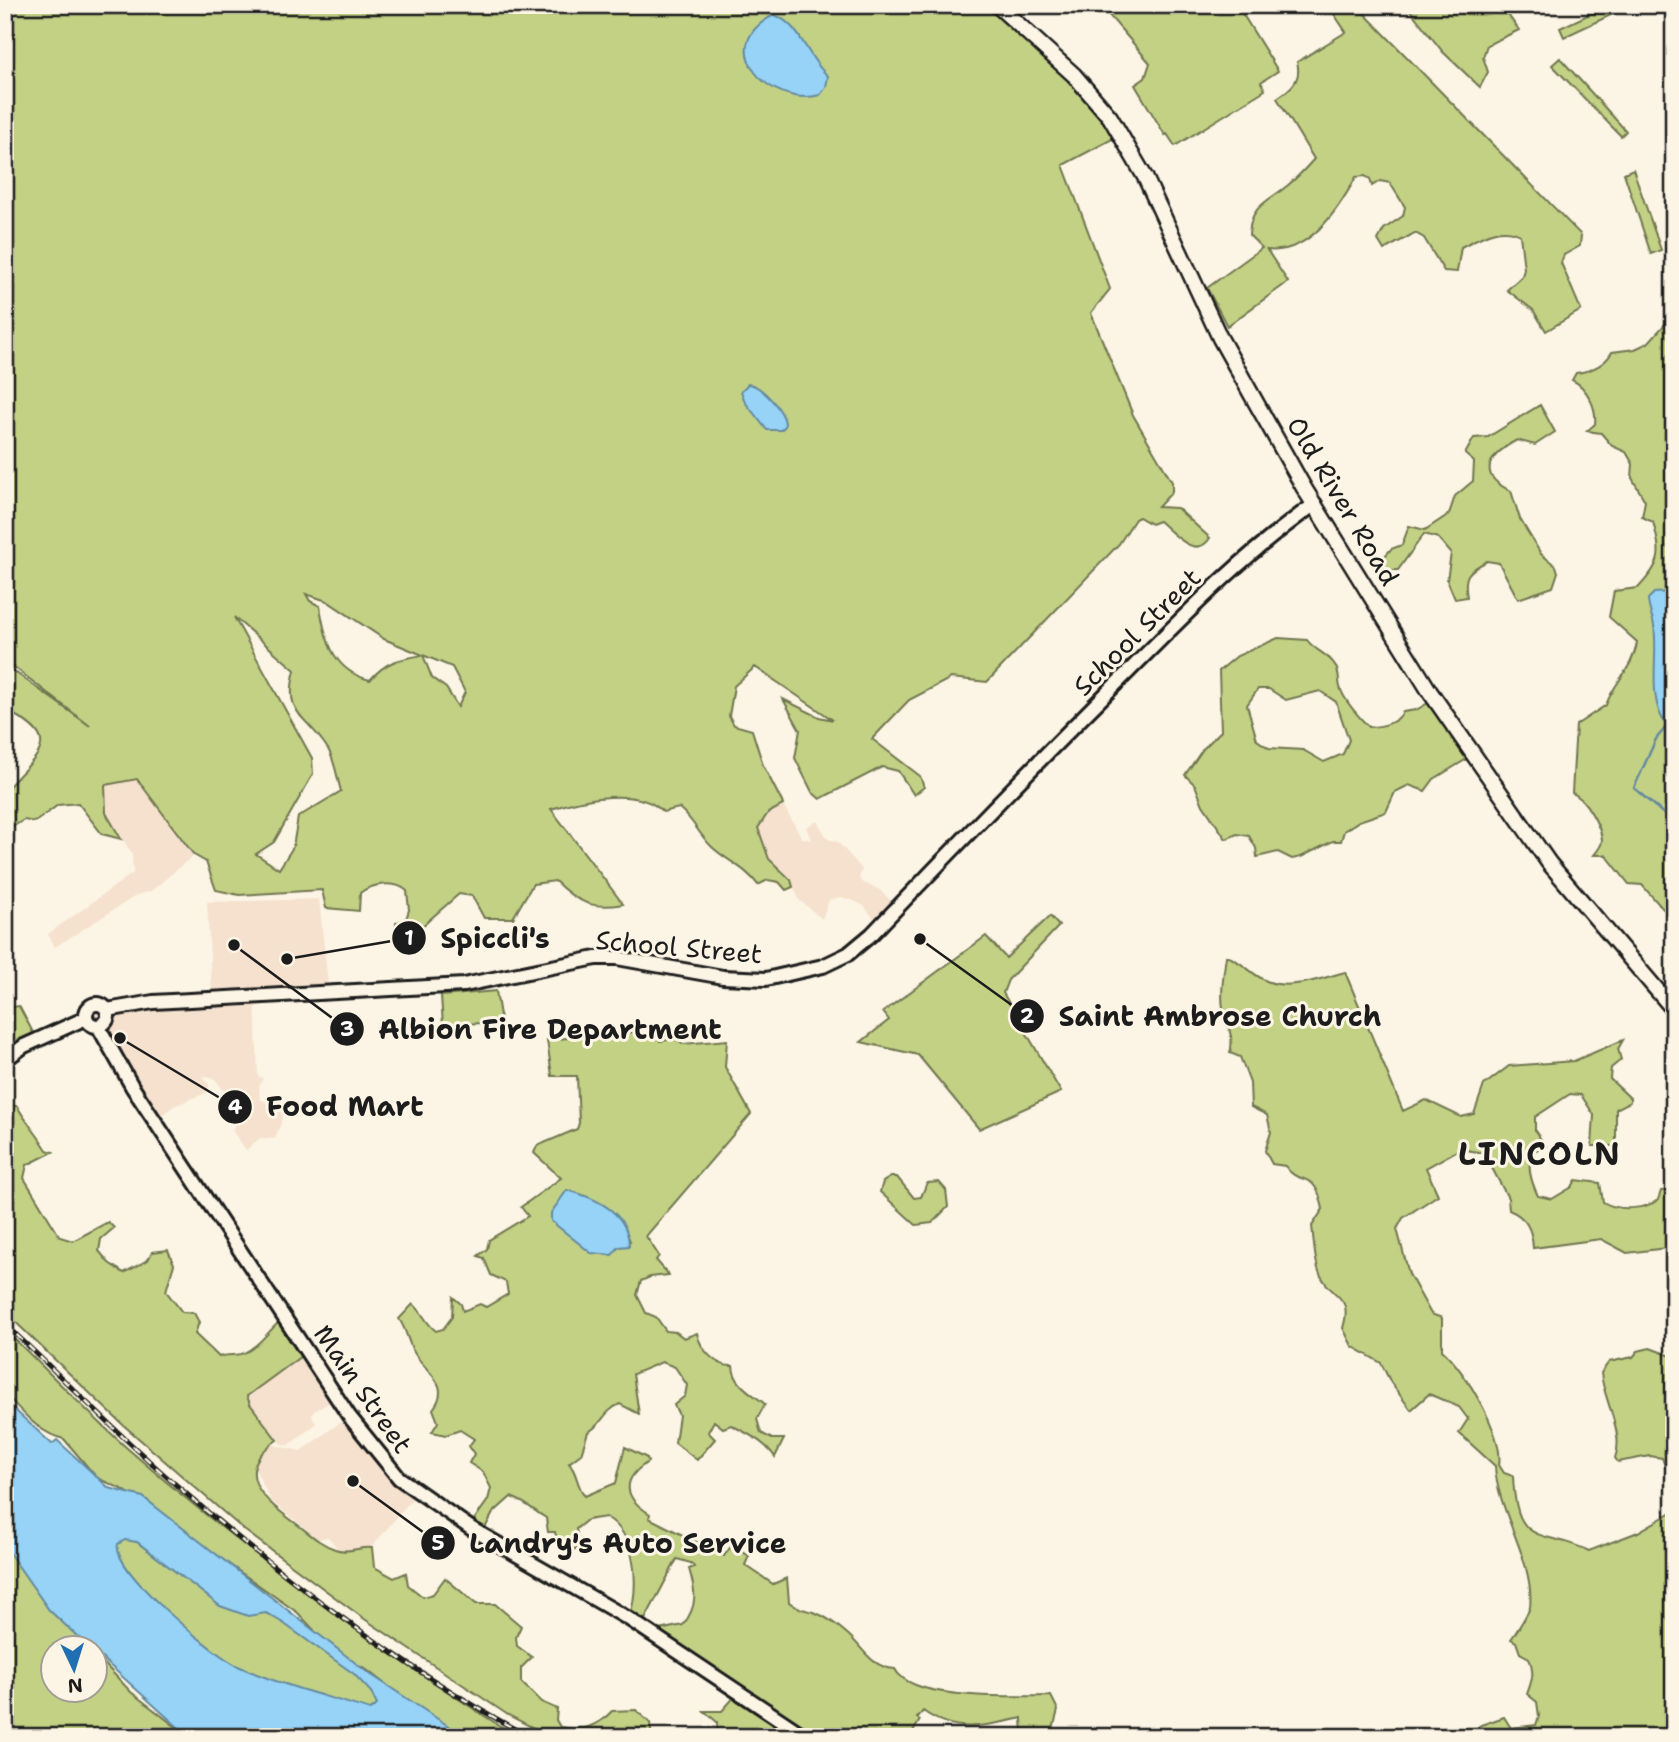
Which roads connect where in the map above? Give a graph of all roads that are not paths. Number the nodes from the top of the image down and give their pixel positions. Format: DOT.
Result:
graph roads {
  1 [pos="997,5"];
  2 [pos="1315,504"];
  3 [pos="107,1010"];
  4 [pos="1674,1010"];
  5 [pos="86,1018"];
  6 [pos="98,1026"];
  7 [pos="5,1060"];
  8 [pos="806,1737"];
  1 -- 2 [label="main road, Old River Road"];
  2 -- 3 [label="street, School Street"];
  2 -- 4 [label="main road, Old River Road"];
  3 -- 5 [label="street, School Street"];
  3 -- 6 [label="street"];
  5 -- 6 [label="street"];
  5 -- 7 [label="street, School Street"];
  6 -- 8 [label="street, Main Street"];
}
